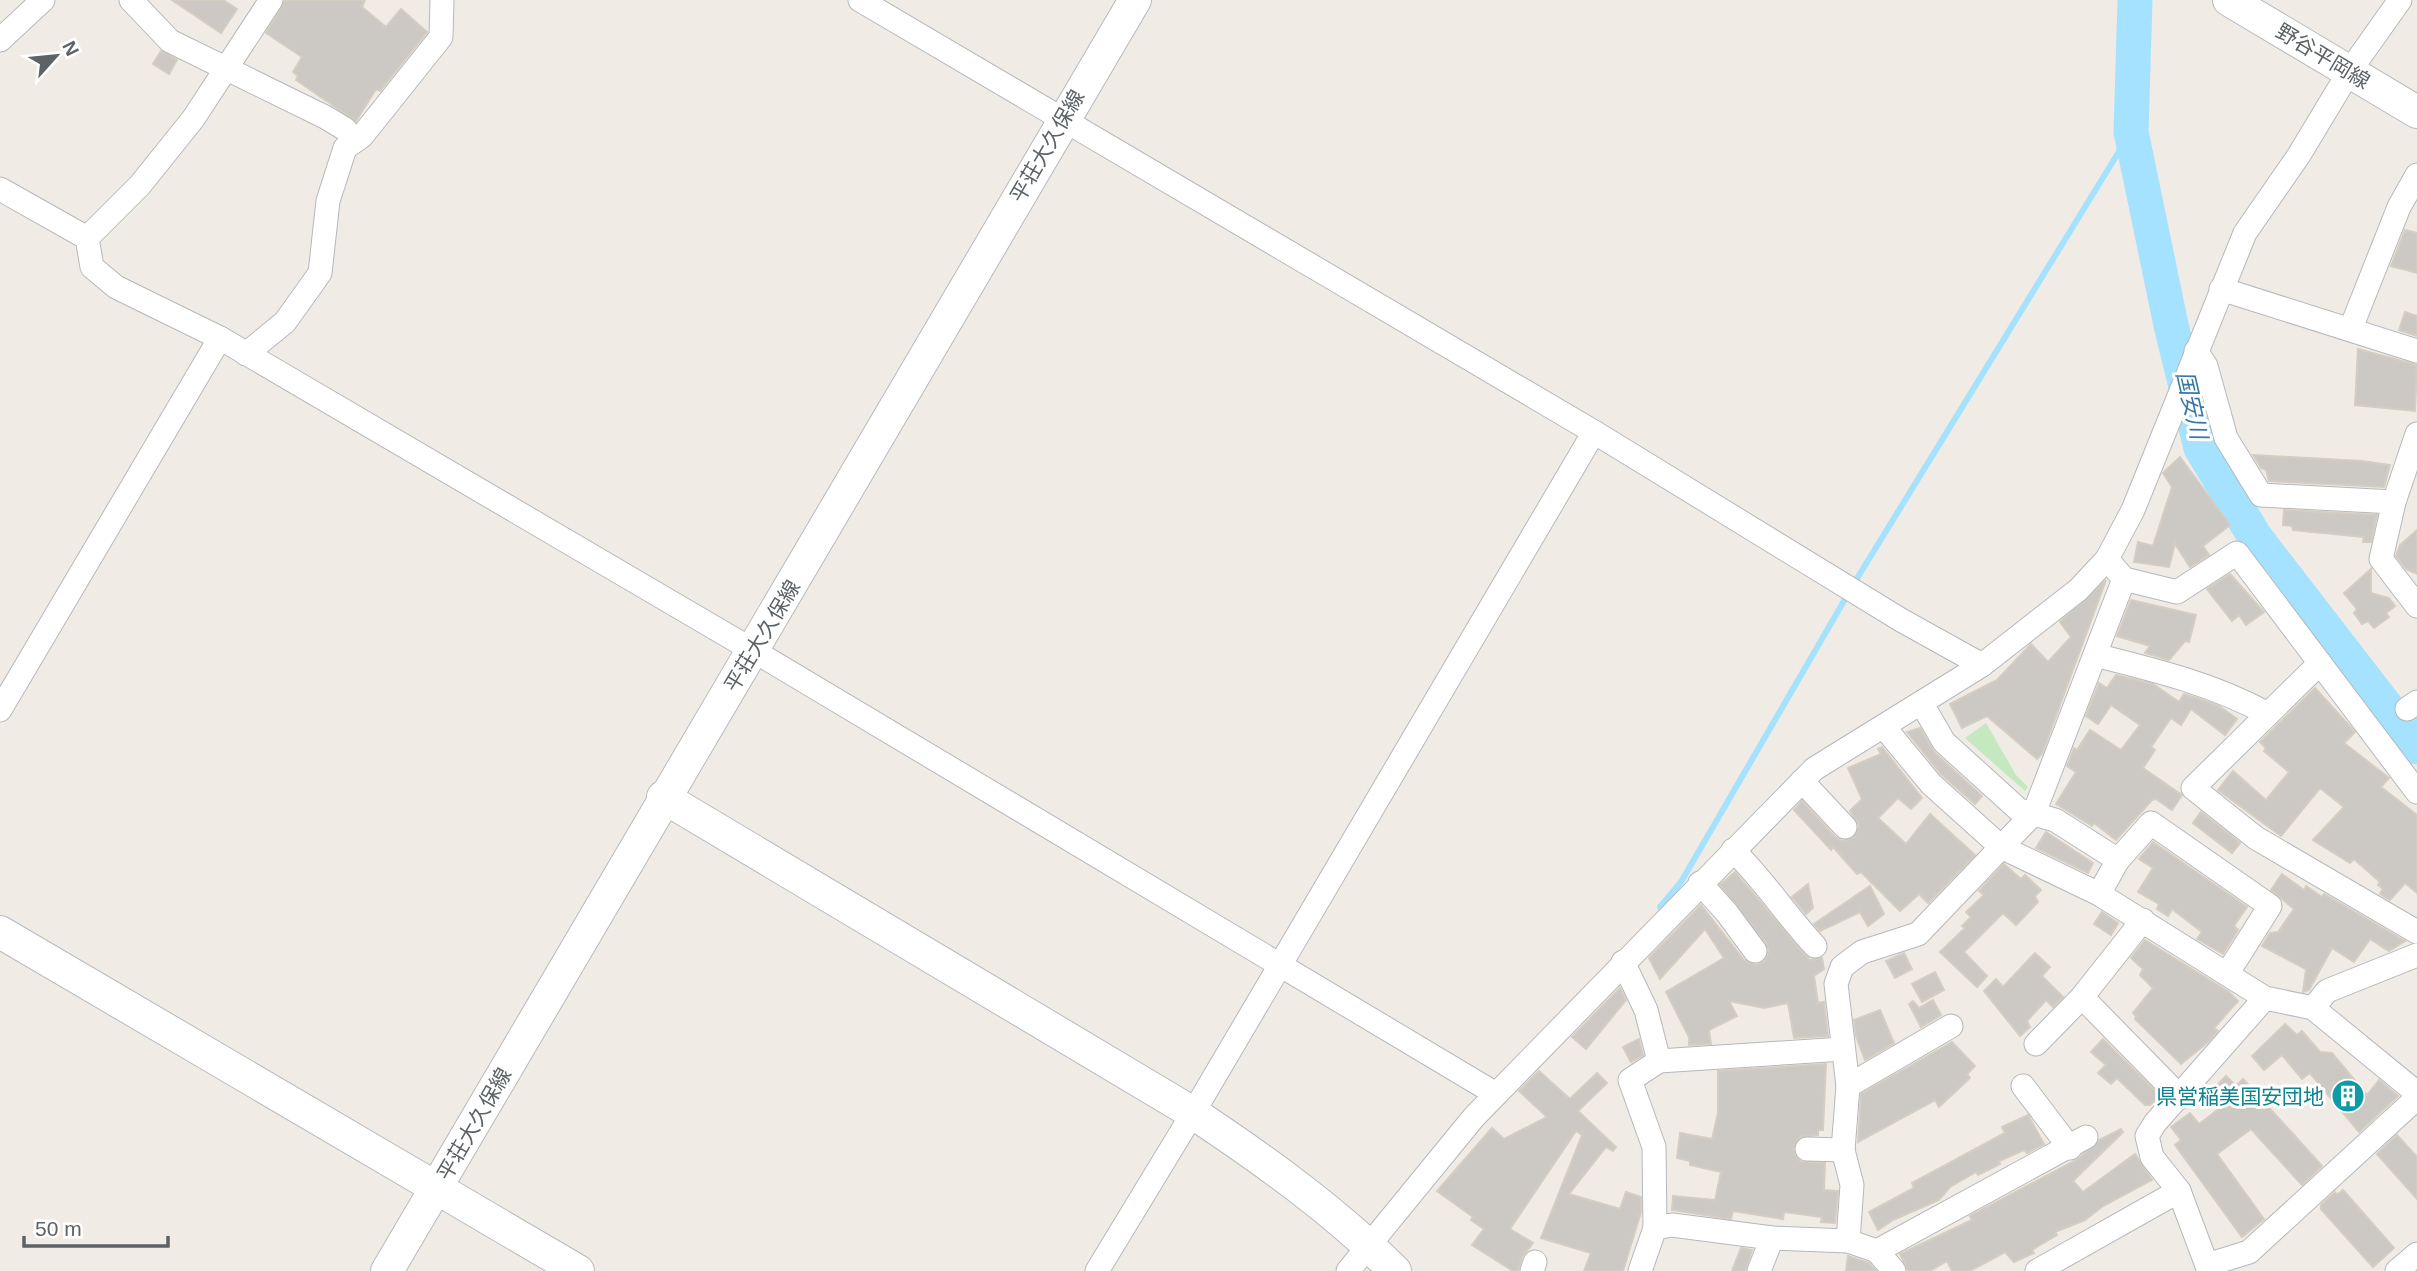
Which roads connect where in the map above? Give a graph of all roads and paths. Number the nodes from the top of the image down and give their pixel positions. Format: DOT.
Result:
graph roads {
  1 [pos="43,0"];
  2 [pos="131,0"];
  3 [pos="271,0"];
  4 [pos="442,0"];
  5 [pos="860,0"];
  6 [pos="1135,0"];
  7 [pos="2229,0"];
  8 [pos="2400,0"];
  9 [pos="0,40"];
  10 [pos="228,67"];
  11 [pos="2349,72"];
  12 [pos="2417,112"];
  13 [pos="1063,119"];
  14 [pos="355,141"];
  15 [pos="2417,175"];
  16 [pos="0,189"];
  17 [pos="2408,210"];
  18 [pos="87,238"];
  19 [pos="2221,289"];
  20 [pos="2351,328"];
  21 [pos="220,338"];
  22 [pos="2196,351"];
  23 [pos="2417,351"];
  24 [pos="246,354"];
  25 [pos="1594,432"];
  26 [pos="2417,434"];
  27 [pos="2394,502"];
  28 [pos="2107,559"];
  29 [pos="2124,579"];
  30 [pos="2417,606"];
  31 [pos="754,651"];
  32 [pos="2095,655"];
  33 [pos="2320,663"];
  34 [pos="1982,665"];
  35 [pos="1922,704"];
  36 [pos="0,710"];
  37 [pos="2268,714"];
  38 [pos="1884,727"];
  39 [pos="1802,781"];
  40 [pos="2417,792"];
  41 [pos="663,797"];
  42 [pos="2034,813"];
  43 [pos="1845,827"];
  44 [pos="2001,847"];
  45 [pos="1732,850"];
  46 [pos="2118,860"];
  47 [pos="1700,883"];
  48 [pos="2099,894"];
  49 [pos="2143,920"];
  50 [pos="0,932"];
  51 [pos="2417,932"];
  52 [pos="1815,946"];
  53 [pos="1755,951"];
  54 [pos="2417,955"];
  55 [pos="1623,962"];
  56 [pos="1279,964"];
  57 [pos="2227,974"];
  58 [pos="2082,996"];
  59 [pos="2265,998"];
  60 [pos="2313,1008"];
  61 [pos="1951,1026"];
  62 [pos="2036,1044"];
  63 [pos="1843,1049"];
  64 [pos="1659,1061"];
  65 [pos="1848,1086"];
  66 [pos="2023,1086"];
  67 [pos="1496,1094"];
  68 [pos="2417,1096"];
  69 [pos="2180,1097"];
  70 [pos="1193,1114"];
  71 [pos="1807,1149"];
  72 [pos="1843,1150"];
  73 [pos="437,1187"];
  74 [pos="2179,1191"];
  75 [pos="1655,1228"];
  76 [pos="1772,1238"];
  77 [pos="1848,1241"];
  78 [pos="1369,1245"];
  79 [pos="1877,1251"];
  80 [pos="2417,1254"];
  81 [pos="2208,1268"];
  82 [pos="387,1271"];
  83 [pos="578,1271"];
  84 [pos="1097,1271"];
  85 [pos="1348,1271"];
  86 [pos="1395,1271"];
  87 [pos="1640,1271"];
  88 [pos="1759,1271"];
  89 [pos="1894,1271"];
  90 [pos="2036,1271"];
  91 [pos="2398,1271"];
  1 -- 9 [label="street"];
  2 -- 10 [label="street"];
  3 -- 10 [label="street"];
  4 -- 14 [label="street"];
  5 -- 13 [label="street"];
  6 -- 13 [label="main road, 平荘大久保線"];
  7 -- 11 [label="main road, 野谷平岡線"];
  8 -- 11 [label="street"];
  10 -- 14 [label="street"];
  10 -- 18 [label="street"];
  11 -- 12 [label="main road, 野谷平岡線"];
  11 -- 19 [label="street"];
  13 -- 25 [label="street"];
  13 -- 31 [label="main road, 平荘大久保線"];
  14 -- 24 [label="street"];
  15 -- 17 [label="street"];
  16 -- 18 [label="street"];
  17 -- 20 [label="street"];
  18 -- 21 [label="street"];
  19 -- 20 [label="street"];
  19 -- 22 [label="street"];
  20 -- 23 [label="street"];
  21 -- 24 [label="street"];
  21 -- 36 [label="street"];
  22 -- 27 [label="street"];
  22 -- 28 [label="street"];
  24 -- 31 [label="street"];
  25 -- 34 [label="street"];
  25 -- 56 [label="street"];
  26 -- 27 [label="street"];
  27 -- 30 [label="street"];
  28 -- 29 [label="street"];
  28 -- 34 [label="street"];
  29 -- 32 [label="street"];
  29 -- 33 [label="street"];
  31 -- 41 [label="main road, 平荘大久保線"];
  31 -- 56 [label="street"];
  32 -- 37 [label="street"];
  32 -- 42 [label="street"];
  33 -- 37 [label="street"];
  33 -- 40 [label="street"];
  34 -- 35 [label="street"];
  35 -- 38 [label="street"];
  35 -- 42 [label="street"];
  37 -- 51 [label="street"];
  38 -- 39 [label="street"];
  38 -- 44 [label="street"];
  39 -- 43 [label="street"];
  39 -- 45 [label="street"];
  41 -- 70 [label="main road"];
  41 -- 73 [label="main road, 平荘大久保線"];
  42 -- 44 [label="street"];
  42 -- 46 [label="street"];
  44 -- 48 [label="street"];
  44 -- 63 [label="street"];
  45 -- 47 [label="street"];
  45 -- 52 [label="street"];
  46 -- 48 [label="street"];
  46 -- 57 [label="street"];
  47 -- 53 [label="street"];
  47 -- 55 [label="street"];
  48 -- 49 [label="street"];
  49 -- 57 [label="street"];
  49 -- 58 [label="street"];
  50 -- 73 [label="main road"];
  54 -- 60 [label="street"];
  55 -- 64 [label="street"];
  55 -- 67 [label="street"];
  56 -- 67 [label="street"];
  56 -- 70 [label="street"];
  57 -- 59 [label="street"];
  58 -- 62 [label="street"];
  58 -- 69 [label="street"];
  59 -- 60 [label="street"];
  59 -- 69 [label="street"];
  60 -- 68 [label="street"];
  61 -- 65 [label="street"];
  63 -- 64 [label="street"];
  63 -- 65 [label="street"];
  64 -- 75 [label="street"];
  65 -- 72 [label="street"];
  66 -- 79 [label="street"];
  67 -- 78 [label="street"];
  68 -- 81 [label="street"];
  69 -- 74 [label="street"];
  70 -- 78 [label="main road"];
  70 -- 84 [label="street"];
  71 -- 72 [label="street"];
  72 -- 77 [label="street"];
  73 -- 82 [label="main road, 平荘大久保線"];
  73 -- 83 [label="main road"];
  74 -- 81 [label="street"];
  74 -- 90 [label="street"];
  75 -- 76 [label="street"];
  75 -- 87 [label="street"];
  76 -- 77 [label="street"];
  76 -- 88 [label="street"];
  77 -- 79 [label="street"];
  78 -- 85 [label="street"];
  78 -- 86 [label="main road"];
  79 -- 89 [label="street"];
  80 -- 91 [label="street"];
}
